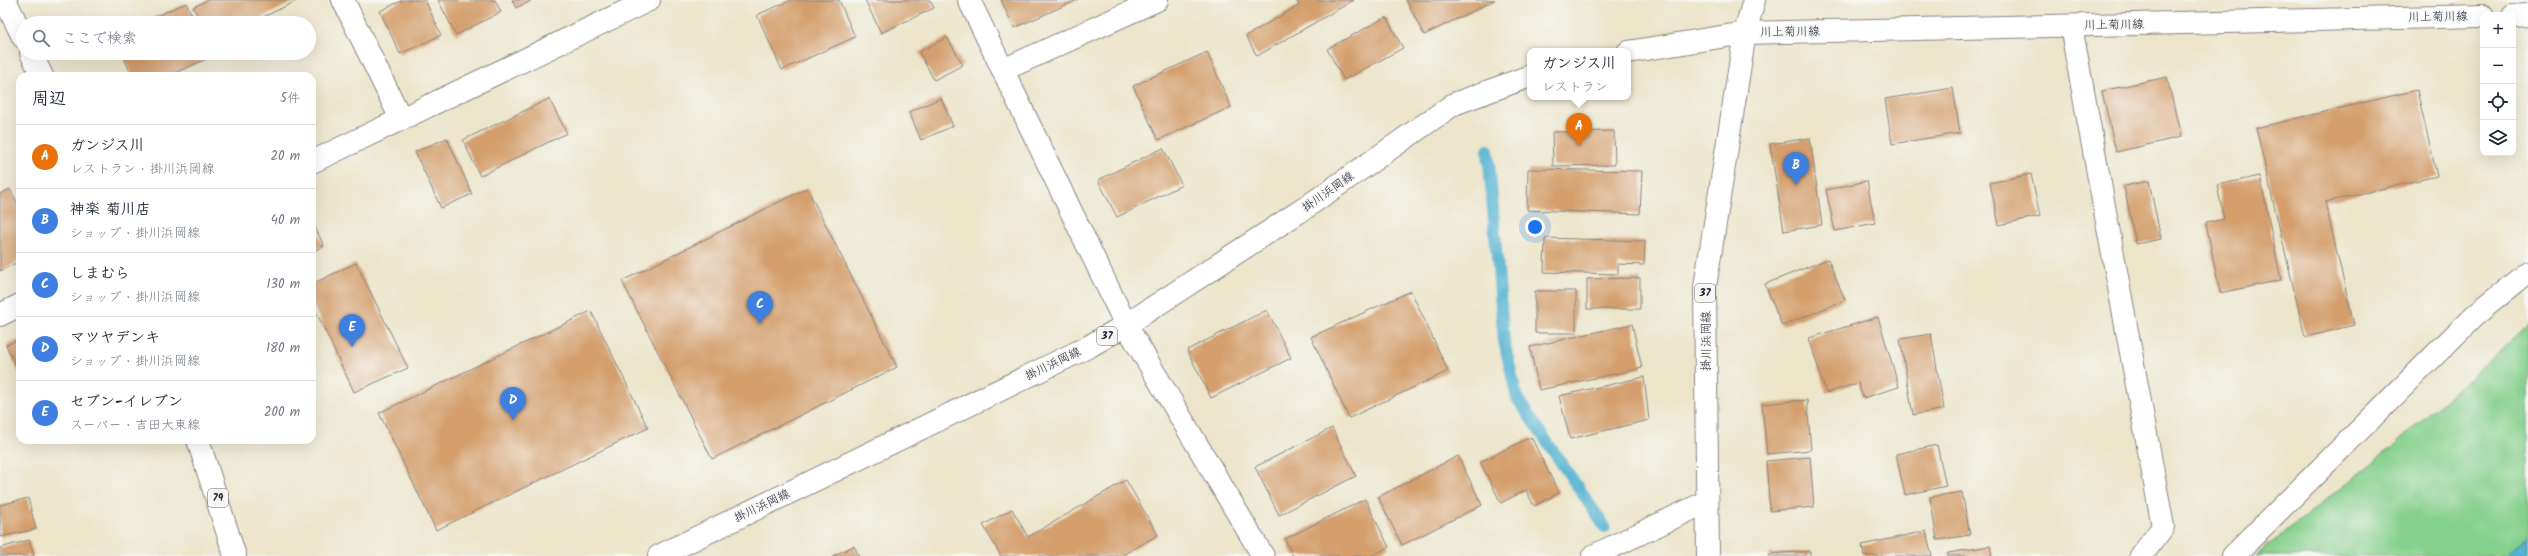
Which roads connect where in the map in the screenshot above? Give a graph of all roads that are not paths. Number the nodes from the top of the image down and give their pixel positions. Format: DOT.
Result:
graph roads {
  1 [pos="5,0"];
  2 [pos="343,0"];
  3 [pos="649,0"];
  4 [pos="969,0"];
  5 [pos="1157,0"];
  6 [pos="1754,0"];
  7 [pos="2528,15"];
  8 [pos="2480,16"];
  9 [pos="2516,16"];
  10 [pos="16,23"];
  11 [pos="2071,26"];
  12 [pos="1745,34"];
  13 [pos="1631,52"];
  14 [pos="34,60"];
  15 [pos="1004,70"];
  16 [pos="40,72"];
  17 [pos="1527,77"];
  18 [pos="401,119"];
  19 [pos="316,160"];
  20 [pos="2528,272"];
  21 [pos="16,307"];
  22 [pos="0,315"];
  23 [pos="1126,325"];
  24 [pos="199,444"];
  25 [pos="1706,502"];
  26 [pos="235,556"];
  27 [pos="659,556"];
  28 [pos="1263,556"];
  29 [pos="1593,556"];
  30 [pos="1708,556"];
  31 [pos="2141,556"];
  32 [pos="2233,556"];
  1 -- 10 [label="main road"];
  2 -- 18 [label="main road"];
  3 -- 18 [label="main road"];
  4 -- 15 [label="main road"];
  5 -- 15 [label="main road"];
  6 -- 12 [label="main road, 掛川浜岡線 / 37"];
  7 -- 9 [label="main road"];
  8 -- 11 [label="main road, 川上菊川線"];
  11 -- 12 [label="main road, 川上菊川線"];
  11 -- 31 [label="main road"];
  12 -- 13 [label="main road"];
  12 -- 25 [label="main road, 掛川浜岡線 / 37"];
  14 -- 16 [label="main road"];
  15 -- 23 [label="main road"];
  17 -- 23 [label="main road, 掛川浜岡線 / 37"];
  18 -- 19 [label="main road"];
  20 -- 32 [label="main road"];
  21 -- 22 [label="main road"];
  23 -- 27 [label="main road, 掛川浜岡線 / 37"];
  23 -- 28 [label="main road"];
  24 -- 26 [label="main road, 79"];
  25 -- 29 [label="main road"];
  25 -- 30 [label="main road, 掛川浜岡線 / 37"];
}
